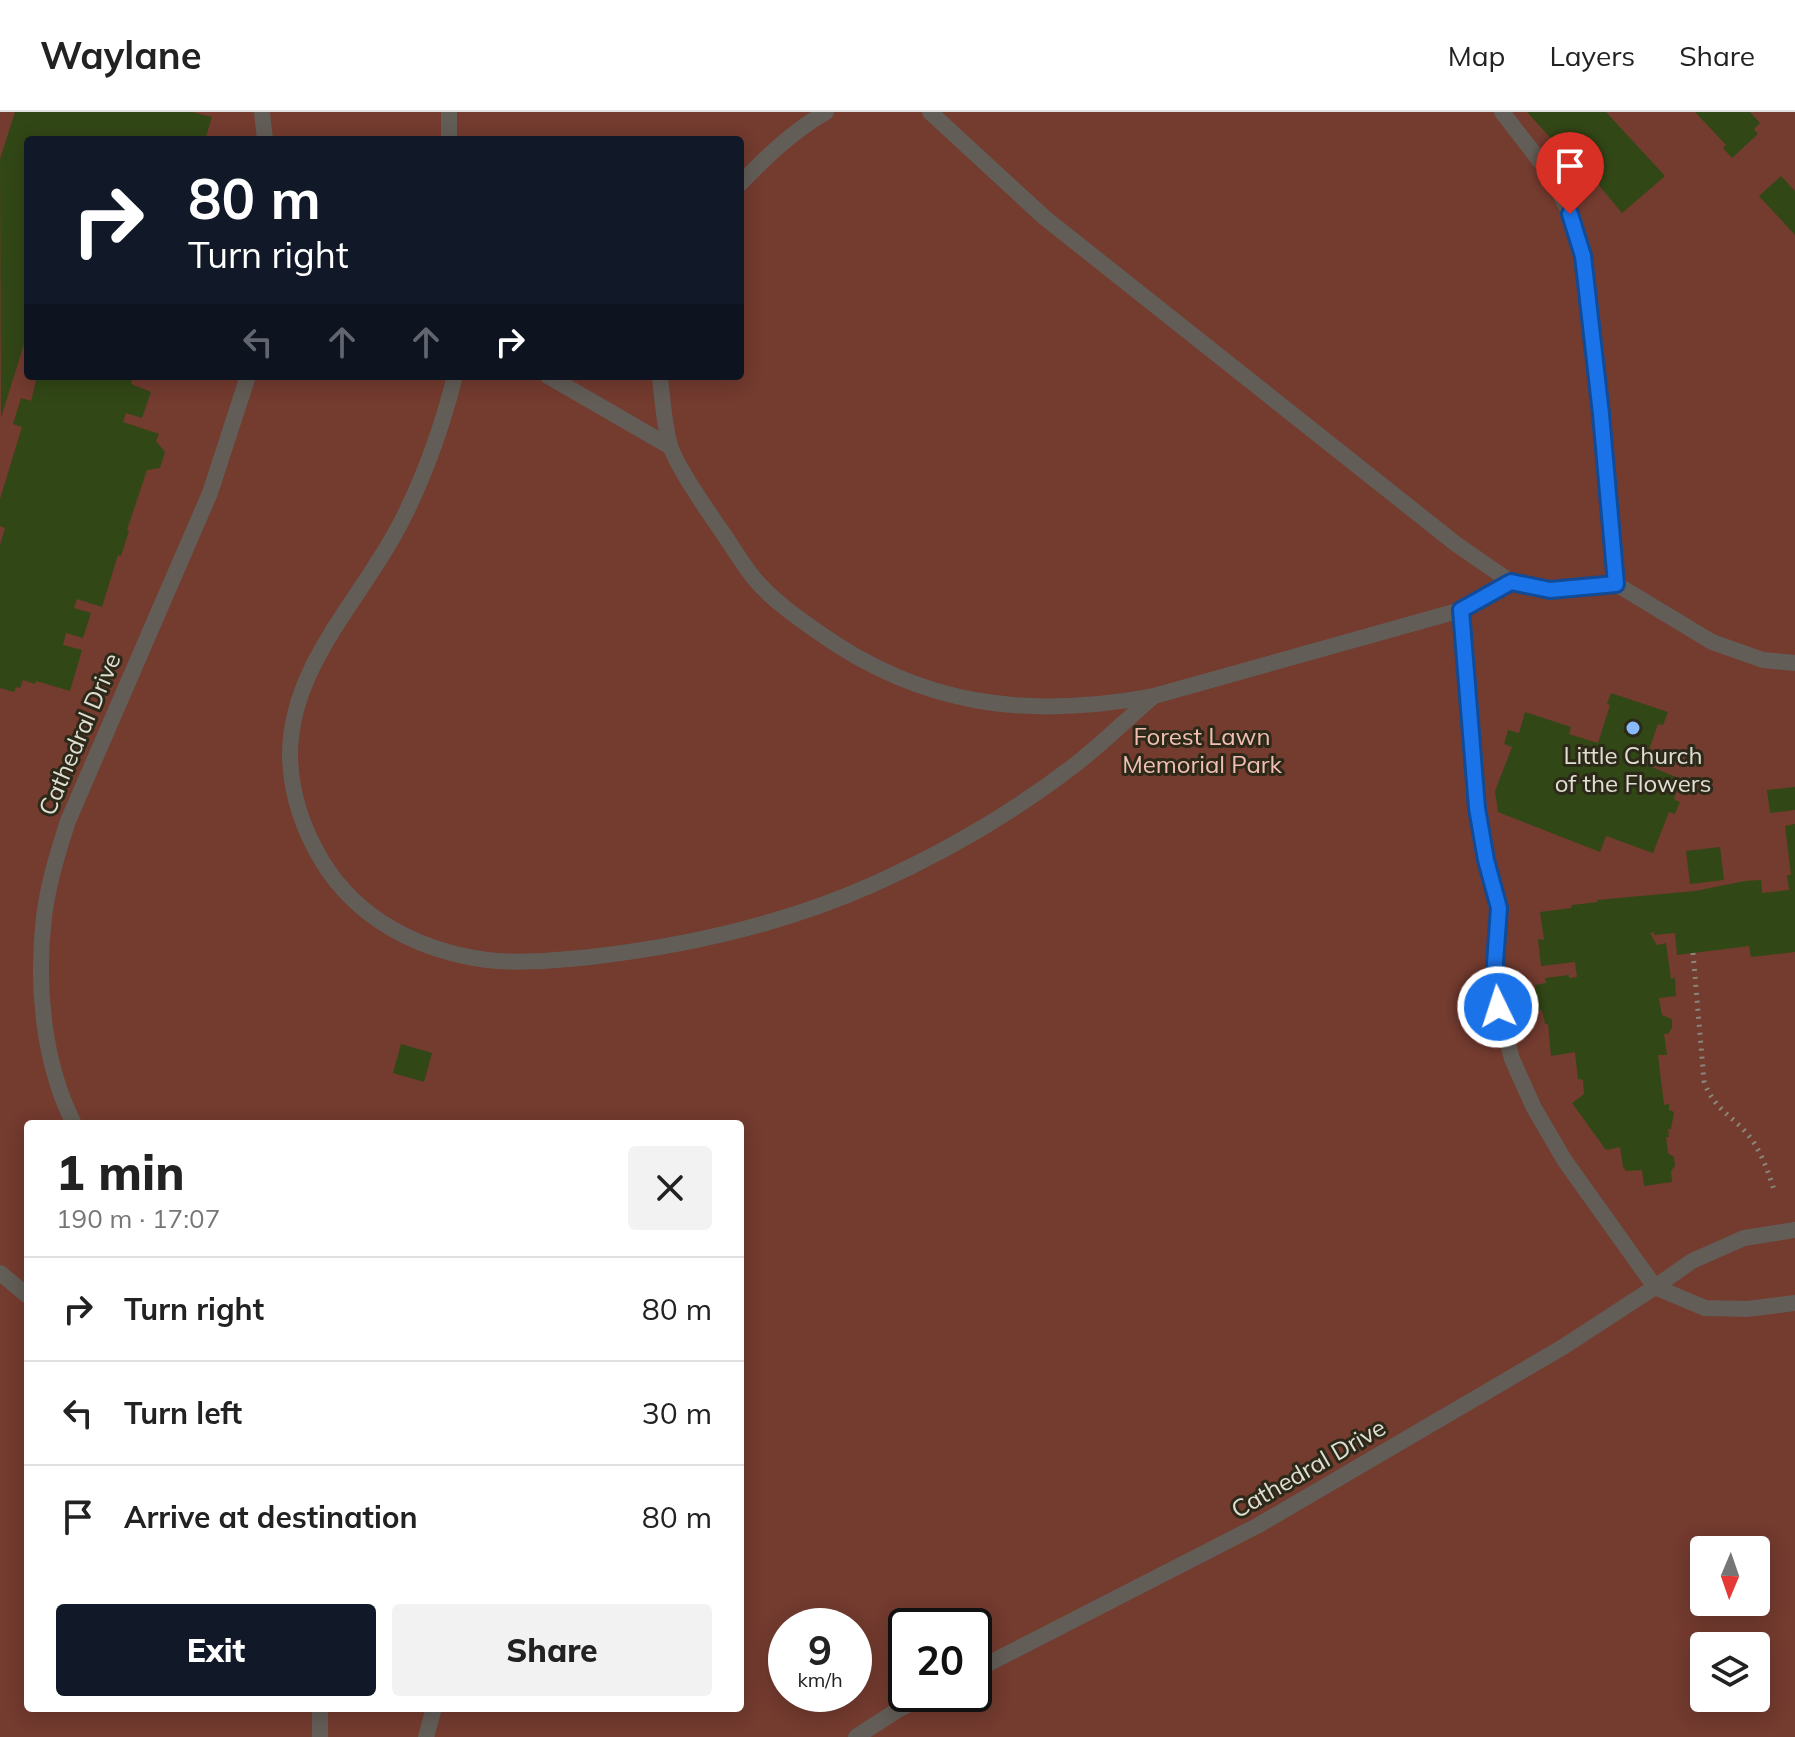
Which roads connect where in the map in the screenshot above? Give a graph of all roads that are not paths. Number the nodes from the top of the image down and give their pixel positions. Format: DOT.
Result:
graph roads {
  1 [pos="262,112"];
  2 [pos="449,112"];
  3 [pos="826,112"];
  4 [pos="930,112"];
  5 [pos="1502,112"];
  6 [pos="265,136"];
  7 [pos="449,136"];
  8 [pos="744,180"];
  9 [pos="247,380"];
  10 [pos="454,380"];
  11 [pos="555,380"];
  12 [pos="661,380"];
  13 [pos="669,446"];
  14 [pos="1511,582"];
  15 [pos="1616,584"];
  16 [pos="1461,610"];
  17 [pos="1795,663"];
  18 [pos="1154,696"];
  19 [pos="72,1120"];
  20 [pos="1795,1230"];
  21 [pos="0,1273"];
  22 [pos="1655,1287"];
  23 [pos="24,1293"];
  24 [pos="1795,1303"];
  25 [pos="992,1662"];
  26 [pos="320,1712"];
  27 [pos="433,1712"];
  28 [pos="894,1712"];
  29 [pos="320,1737"];
  30 [pos="426,1737"];
  31 [pos="856,1737"];
  1 -- 6 [label="lane"];
  2 -- 7 [label="lane"];
  3 -- 8 [label="lane"];
  4 -- 14 [label="lane"];
  5 -- 15 [label="lane"];
  9 -- 19 [label="lane, Cathedral Drive"];
  10 -- 18 [label="lane"];
  11 -- 13 [label="lane"];
  12 -- 13 [label="lane"];
  13 -- 18 [label="lane"];
  14 -- 15 [label="lane"];
  14 -- 16 [label="lane"];
  15 -- 17 [label="lane"];
  16 -- 18 [label="lane"];
  16 -- 22 [label="lane"];
  20 -- 22 [label="lane, Cathedral Drive"];
  21 -- 23 [label="lane"];
  22 -- 24 [label="lane"];
  22 -- 25 [label="lane, Cathedral Drive"];
  26 -- 29 [label="lane"];
  27 -- 30 [label="lane"];
  28 -- 31 [label="lane"];
}
